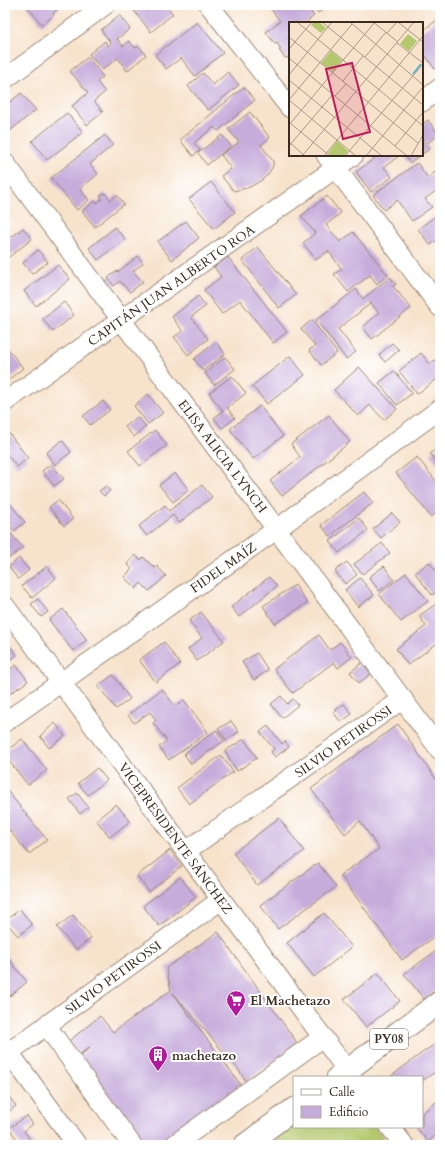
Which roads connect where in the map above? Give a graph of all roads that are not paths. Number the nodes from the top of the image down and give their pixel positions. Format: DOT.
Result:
graph roads {
  1 [pos="105,5"];
  2 [pos="209,5"];
  3 [pos="5,79"];
  4 [pos="440,88"];
  5 [pos="423,101"];
  6 [pos="289,107"];
  7 [pos="351,156"];
  8 [pos="332,162"];
  9 [pos="5,163"];
  10 [pos="440,307"];
  11 [pos="121,319"];
  12 [pos="5,402"];
  13 [pos="440,409"];
  14 [pos="277,529"];
  15 [pos="5,606"];
  16 [pos="60,682"];
  17 [pos="403,699"];
  18 [pos="5,722"];
  19 [pos="437,740"];
  20 [pos="186,851"];
  21 [pos="221,900"];
  22 [pos="440,1002"];
  23 [pos="46,1025"];
  24 [pos="322,1037"];
  25 [pos="6,1051"];
  26 [pos="346,1075"];
  27 [pos="293,1110"];
  28 [pos="391,1128"];
  29 [pos="77,1145"];
  30 [pos="132,1145"];
  31 [pos="174,1145"];
  32 [pos="245,1145"];
  33 [pos="404,1145"];
  1 -- 3 [label="street"];
  2 -- 6 [label="street"];
  4 -- 5 [label="street"];
  7 -- 8 [label="street, CAPITÁN JUAN ALBERTO ROA"];
  8 -- 10 [label="street"];
  8 -- 11 [label="street, CAPITÁN JUAN ALBERTO ROA"];
  9 -- 11 [label="street, ELISA ALICIA LYNCH"];
  11 -- 12 [label="street, CAPITÁN JUAN ALBERTO ROA"];
  11 -- 14 [label="street, ELISA ALICIA LYNCH"];
  13 -- 14 [label="street, FIDEL MAÍZ"];
  14 -- 16 [label="street, FIDEL MAÍZ"];
  14 -- 17 [label="street, ELISA ALICIA LYNCH"];
  15 -- 16 [label="street, VICEPRESIDENTE SÁNCHEZ"];
  16 -- 18 [label="street, FIDEL MAÍZ"];
  16 -- 20 [label="street, VICEPRESIDENTE SÁNCHEZ"];
  17 -- 19 [label="street, ELISA ALICIA LYNCH"];
  17 -- 20 [label="street, SILVIO PETIROSSI"];
  20 -- 21 [label="street, VICEPRESIDENTE SÁNCHEZ"];
  21 -- 23 [label="street, SILVIO PETIROSSI"];
  21 -- 24 [label="street, VICEPRESIDENTE SÁNCHEZ"];
  22 -- 26 [label="highway, PY08"];
  23 -- 25 [label="street, SILVIO PETIROSSI"];
  23 -- 30 [label="street"];
  24 -- 26 [label="street, VICEPRESIDENTE SÁNCHEZ"];
  24 -- 31 [label="street"];
  25 -- 29 [label="street"];
  27 -- 32 [label="highway"];
  28 -- 33 [label="street"];
}
